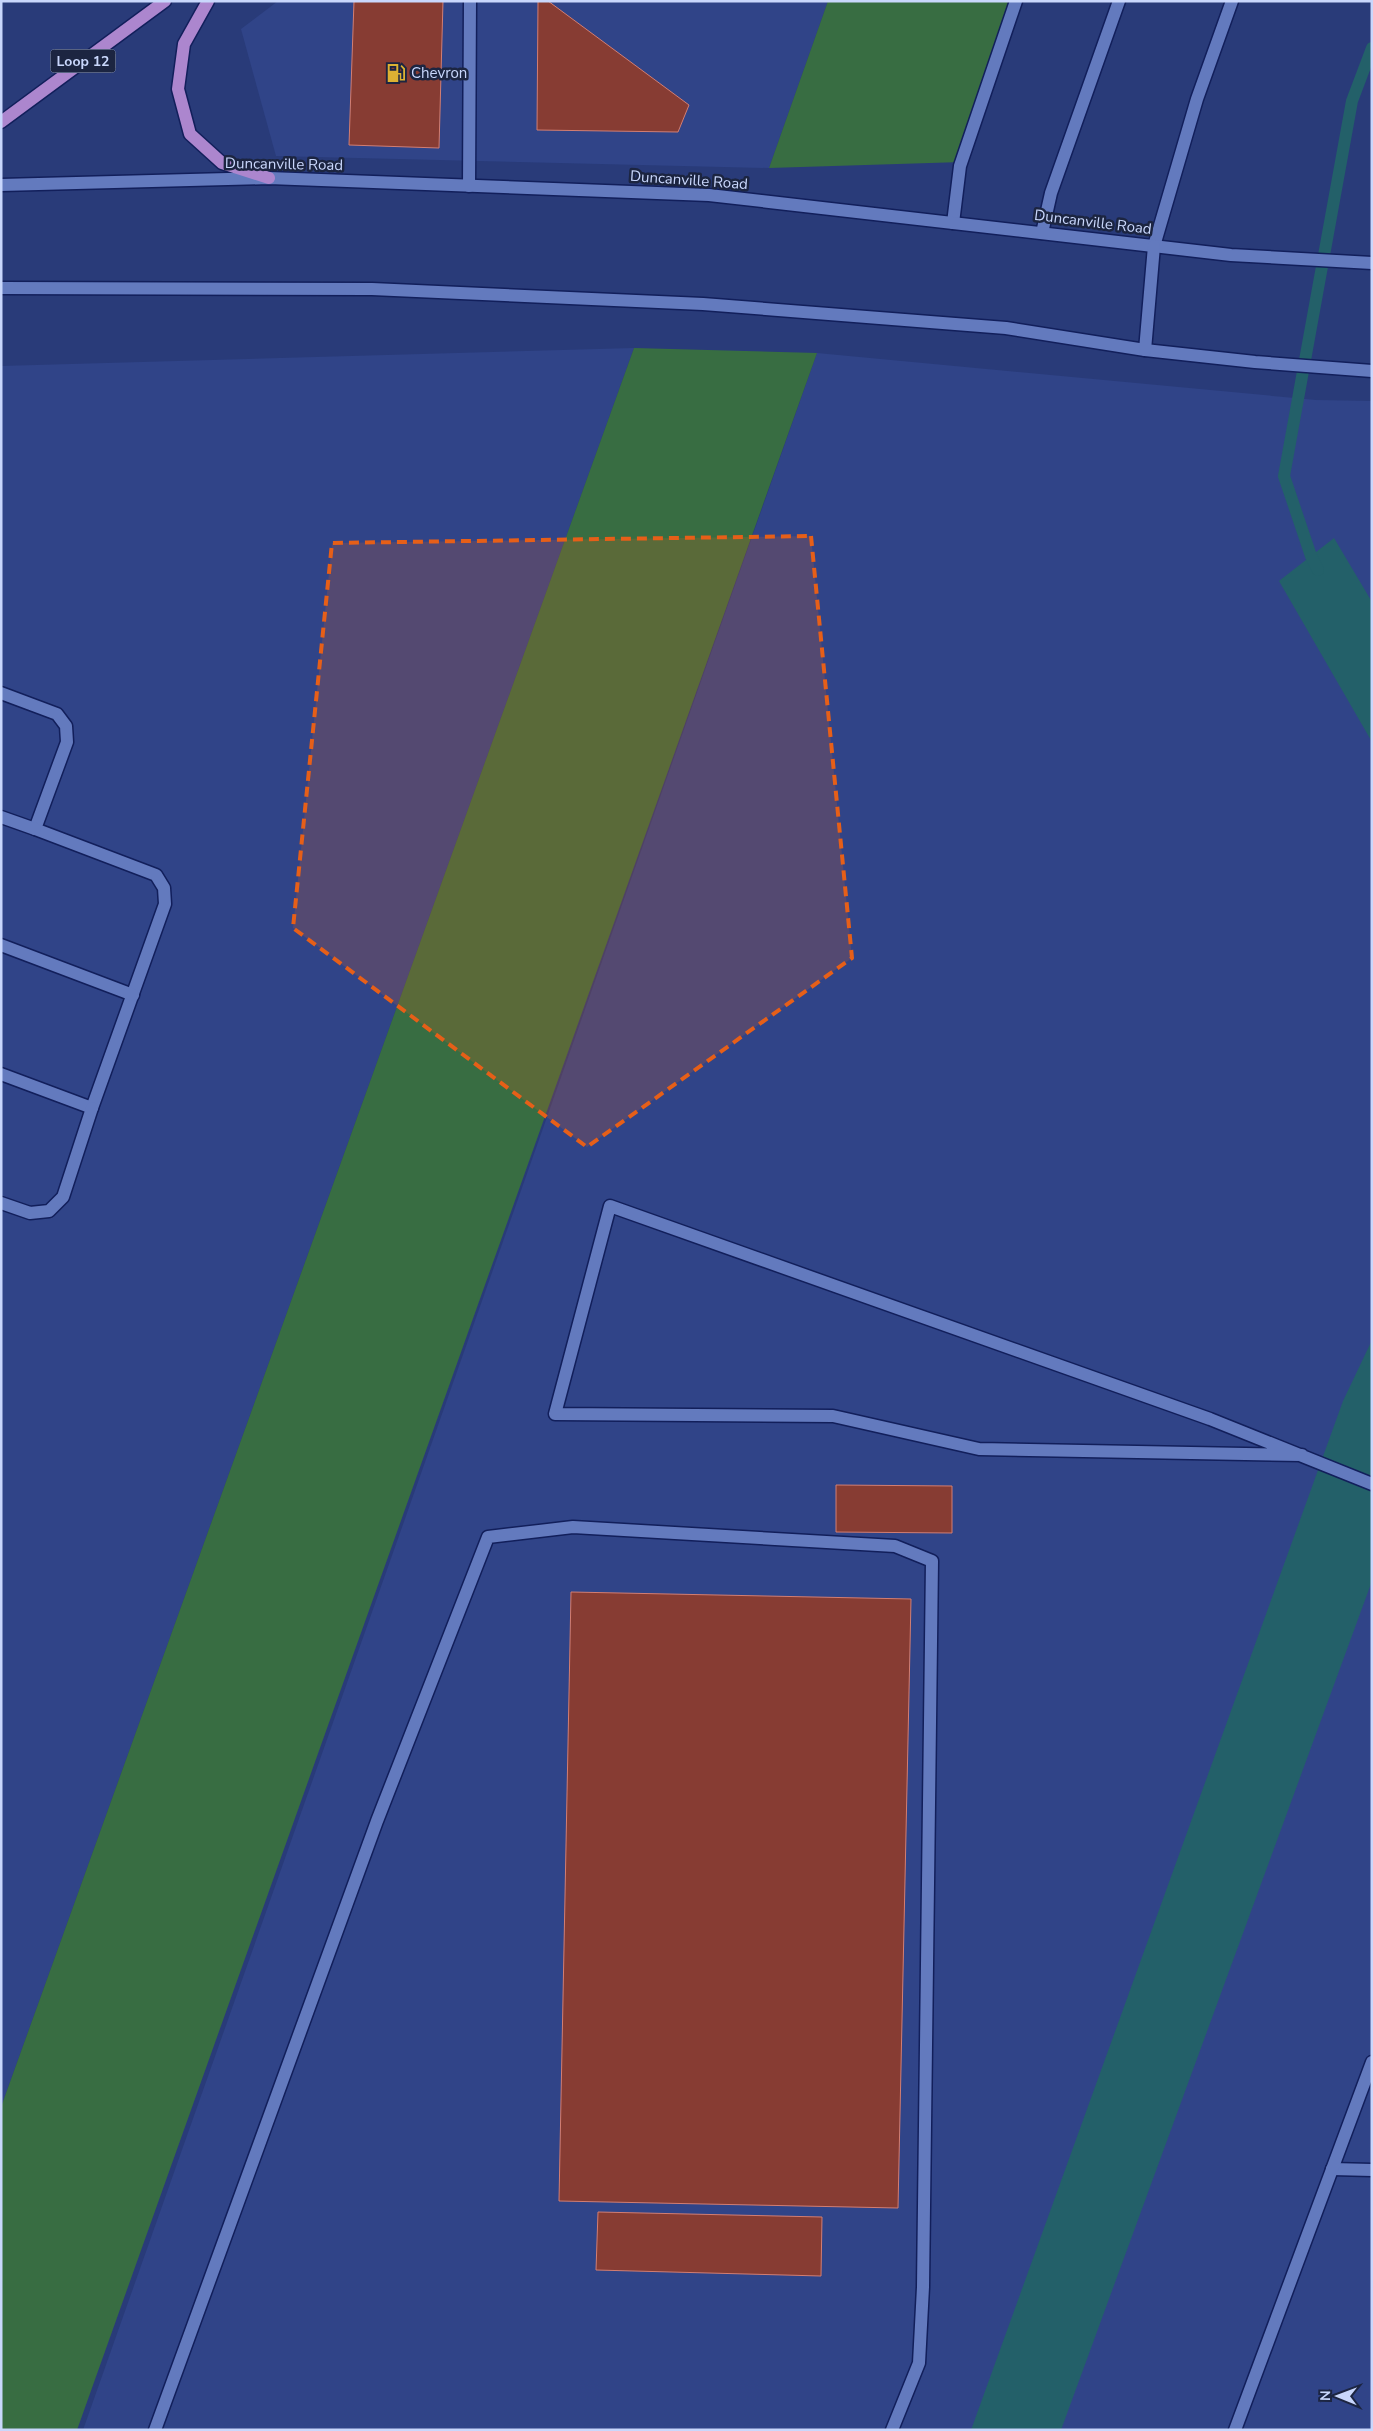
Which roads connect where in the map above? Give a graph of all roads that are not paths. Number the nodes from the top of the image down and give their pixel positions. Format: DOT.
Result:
graph roads {
  1 [pos="164,1"];
  2 [pos="208,1"];
  3 [pos="470,1"];
  4 [pos="1016,1"];
  5 [pos="1119,1"];
  6 [pos="1232,1"];
  7 [pos="1,122"];
  8 [pos="269,178"];
  9 [pos="1,185"];
  10 [pos="469,186"];
  11 [pos="953,223"];
  12 [pos="1042,233"];
  13 [pos="1154,246"];
  14 [pos="1372,263"];
  15 [pos="1,288"];
  16 [pos="1145,350"];
  17 [pos="1372,371"];
  18 [pos="1,693"];
  19 [pos="1,817"];
  20 [pos="35,830"];
  21 [pos="1,945"];
  22 [pos="133,995"];
  23 [pos="1,1074"];
  24 [pos="92,1108"];
  25 [pos="1,1203"];
  26 [pos="1302,1455"];
  27 [pos="1372,1484"];
  28 [pos="1372,2062"];
  29 [pos="1332,2169"];
  30 [pos="1372,2170"];
  31 [pos="155,2430"];
  32 [pos="892,2430"];
  33 [pos="1235,2430"];
  1 -- 7 [label="main road, Loop 12"];
  2 -- 8 [label="main road"];
  3 -- 10 [label="main road"];
  4 -- 11 [label="main road"];
  5 -- 12 [label="main road"];
  6 -- 13 [label="main road"];
  8 -- 9 [label="main road, Duncanville Road"];
  8 -- 10 [label="main road, Duncanville Road"];
  10 -- 11 [label="main road, Duncanville Road"];
  11 -- 12 [label="main road, Duncanville Road"];
  12 -- 13 [label="main road, Duncanville Road"];
  13 -- 14 [label="main road, Duncanville Road"];
  13 -- 16 [label="main road"];
  15 -- 16 [label="main road"];
  16 -- 17 [label="main road"];
  18 -- 20 [label="main road"];
  19 -- 20 [label="main road"];
  20 -- 22 [label="main road"];
  21 -- 22 [label="main road"];
  22 -- 24 [label="main road"];
  23 -- 24 [label="main road"];
  24 -- 25 [label="main road"];
  26 -- 26 [label="main road"];
  26 -- 27 [label="main road"];
  28 -- 29 [label="main road"];
  29 -- 30 [label="main road"];
  29 -- 33 [label="main road"];
  31 -- 32 [label="main road"];
}
